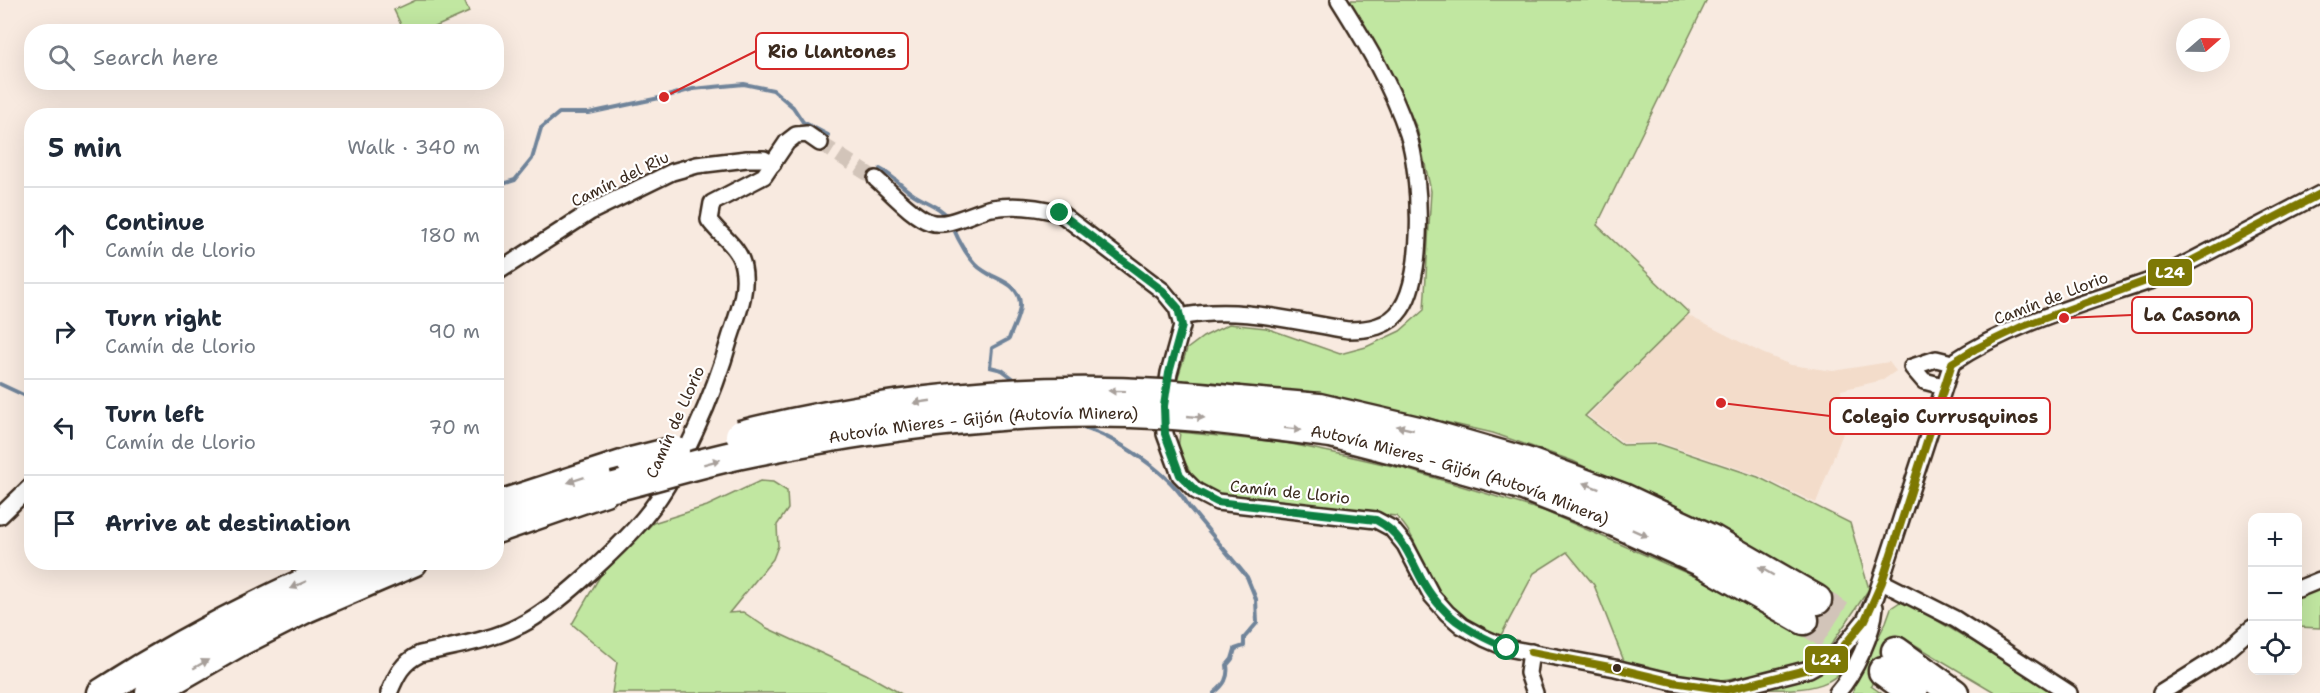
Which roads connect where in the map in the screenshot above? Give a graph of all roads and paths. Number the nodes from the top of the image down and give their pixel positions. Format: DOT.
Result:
graph roads {
  1 [pos="1339,0"];
  2 [pos="820,142"];
  3 [pos="773,164"];
  4 [pos="876,179"];
  5 [pos="2320,194"];
  6 [pos="504,268"];
  7 [pos="1180,317"];
  8 [pos="1952,363"];
  9 [pos="1943,386"];
  10 [pos="1237,411"];
  11 [pos="24,493"];
  12 [pos="504,503"];
  13 [pos="0,516"];
  14 [pos="504,526"];
  15 [pos="333,570"];
  16 [pos="394,570"];
  17 [pos="2320,580"];
  18 [pos="2302,587"];
  19 [pos="1879,589"];
  20 [pos="1811,610"];
  21 [pos="2248,632"];
  22 [pos="1531,652"];
  23 [pos="1735,691"];
  24 [pos="102,693"];
  25 [pos="150,693"];
  26 [pos="389,693"];
  27 [pos="1535,693"];
  28 [pos="1837,693"];
  29 [pos="1913,693"];
  30 [pos="1954,693"];
  31 [pos="2069,693"];
  32 [pos="2161,693"];
  1 -- 7 [label="street"];
  2 -- 3 [label="street, Camín de Llorio"];
  3 -- 6 [label="street, Camín del Riu"];
  3 -- 26 [label="street, Camín de Llorio"];
  4 -- 7 [label="street"];
  5 -- 8 [label="street, Camín de Llorio"];
  7 -- 22 [label="street, Camín de Llorio"];
  8 -- 9 [label="street, Camín de Llorio"];
  8 -- 9 [label="street"];
  9 -- 19 [label="street, Camín de Llorio"];
  10 -- 12 [label="highway, one-way, bridge"];
  14 -- 10 [label="highway, Autovía Mieres - Gijón (Autovía Minera), one-way, bridge"];
  10 -- 20 [label="highway, Autovía Mieres - Gijón (Autovía Minera)"];
  11 -- 13 [label="street"];
  15 -- 24 [label="highway, one-way"];
  25 -- 16 [label="highway, one-way"];
  17 -- 18 [label="street"];
  19 -- 23 [label="street, Camín de Llorio"];
  19 -- 28 [label="street, Camín de Llorio"];
  19 -- 31 [label="street"];
  21 -- 32 [label="street"];
  22 -- 23 [label="street, Camín de Llorio"];
  22 -- 27 [label="street"];
  29 -- 30 [label="highway"];
}
